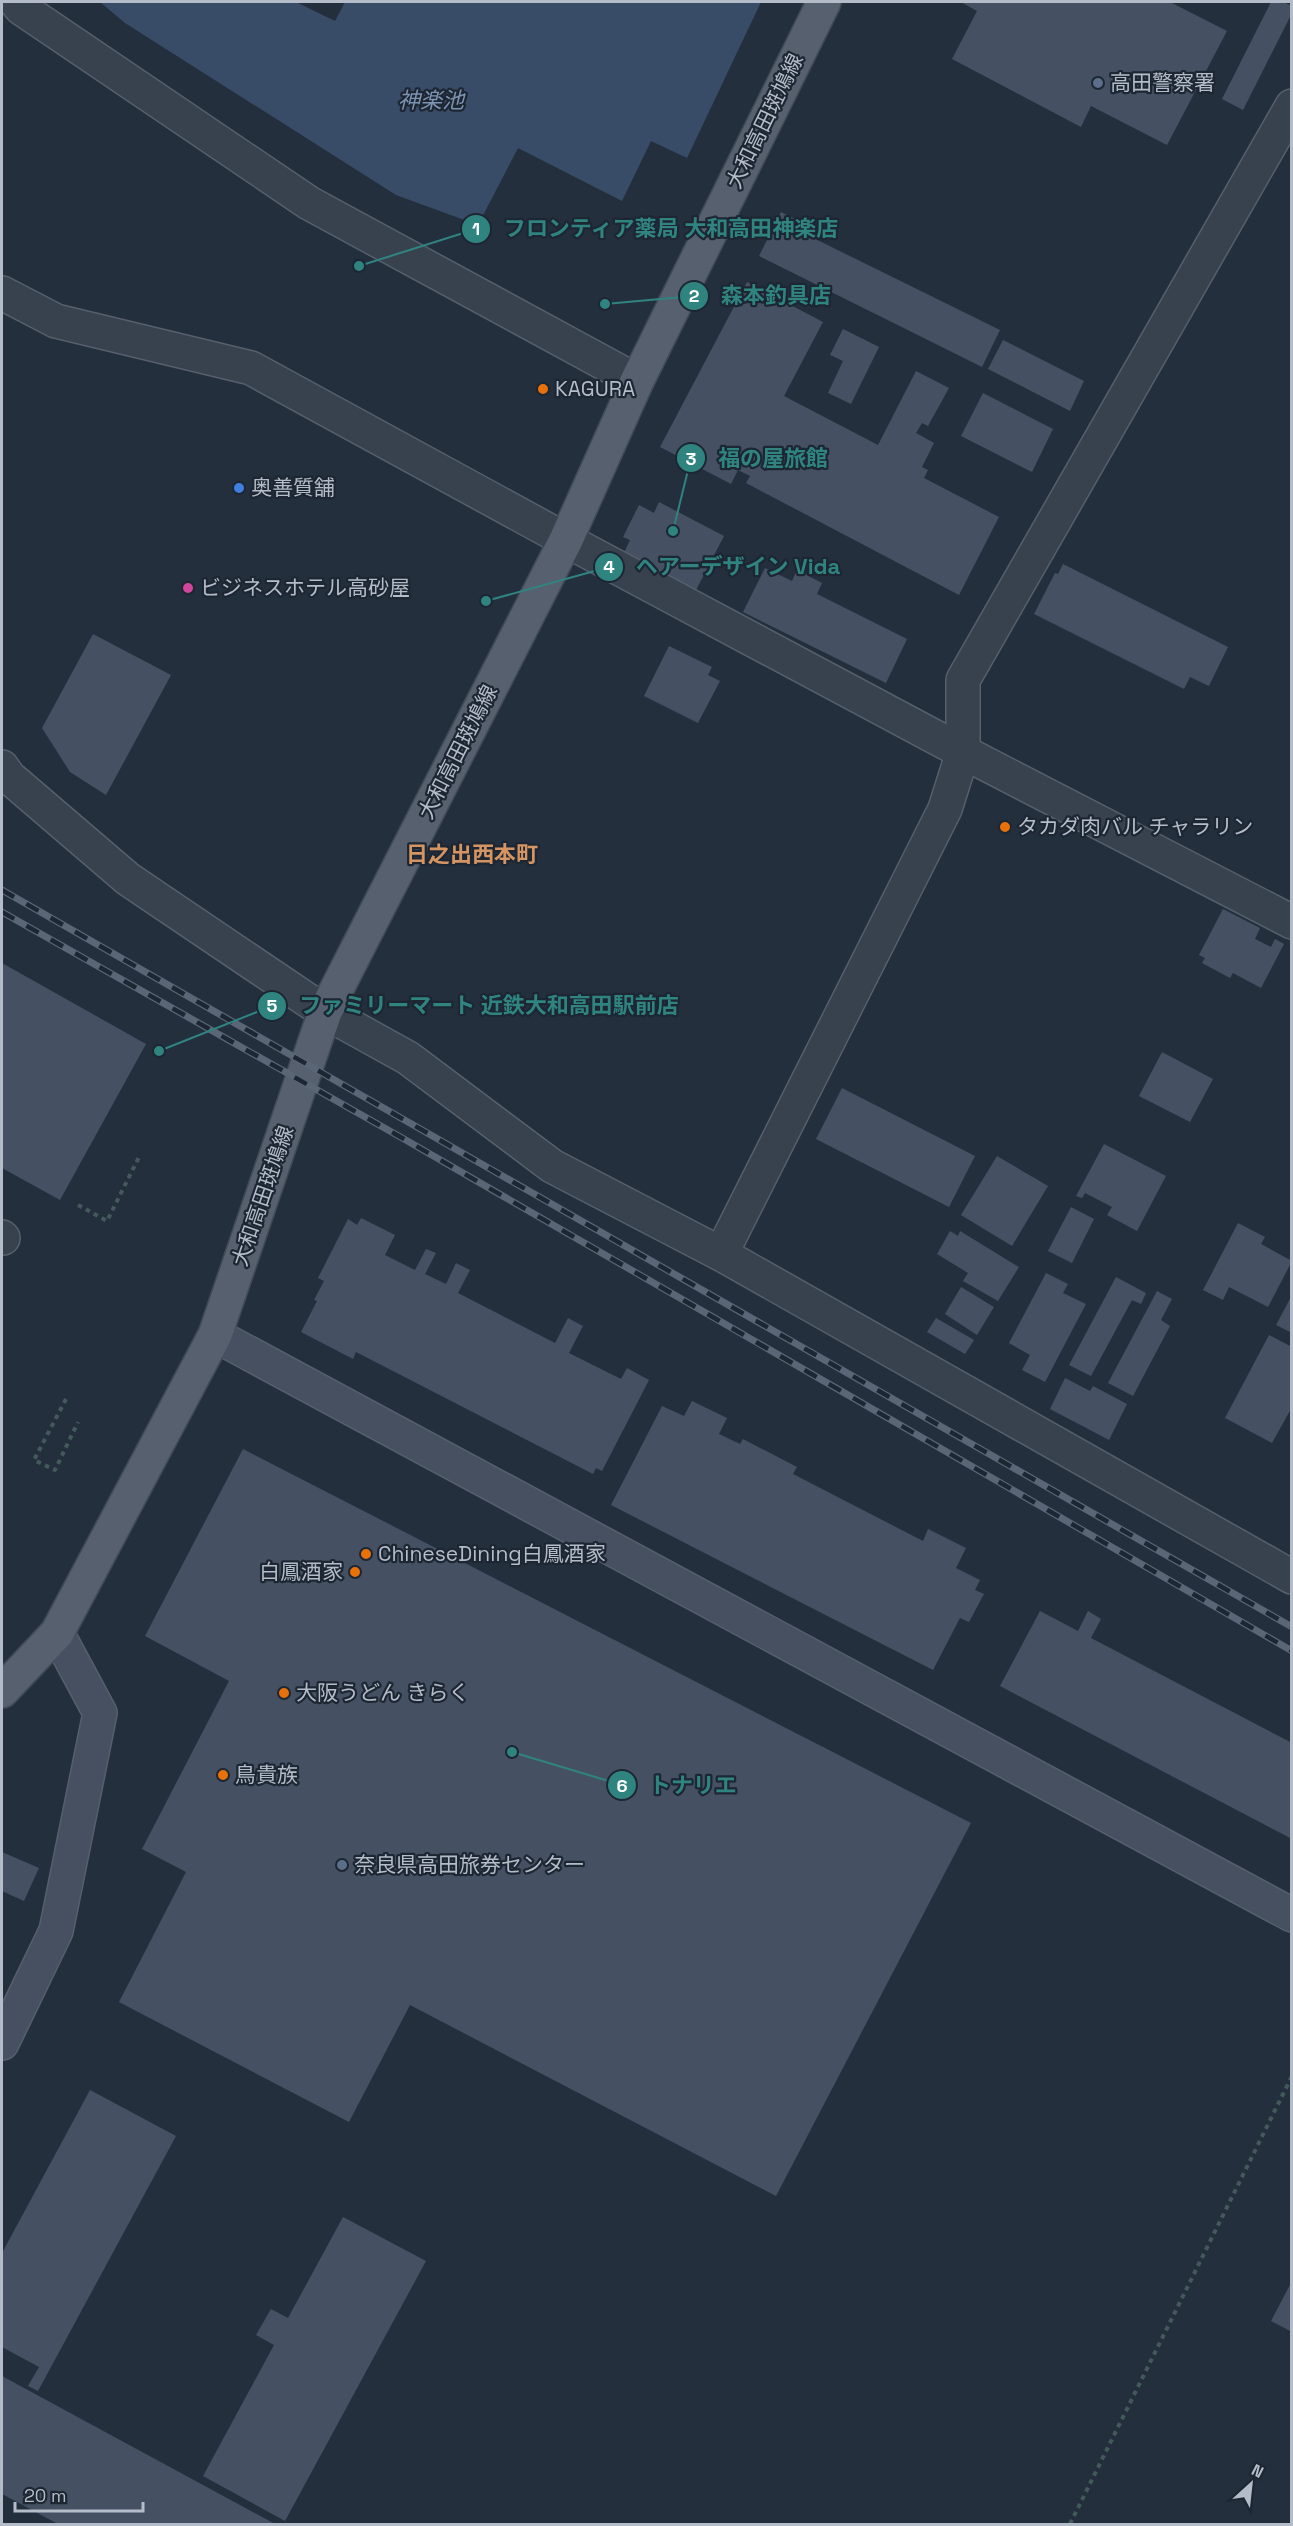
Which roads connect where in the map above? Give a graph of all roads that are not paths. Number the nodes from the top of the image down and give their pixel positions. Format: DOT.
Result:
graph roads {
  1 [pos="16,2"];
  2 [pos="824,2"];
  3 [pos="1292,106"];
  4 [pos="2,293"];
  5 [pos="637,381"];
  6 [pos="566,540"];
  7 [pos="963,752"];
  8 [pos="2,767"];
  9 [pos="1292,922"];
  10 [pos="325,1012"];
  11 [pos="721,1254"];
  12 [pos="215,1335"];
  13 [pos="1292,1577"];
  14 [pos="57,1633"];
  15 [pos="2,1691"];
  16 [pos="1292,1915"];
  17 [pos="2,2043"];
  1 -- 5 [label="street"];
  2 -- 5 [label="main road, 大和高田斑鳩線"];
  3 -- 7 [label="street"];
  4 -- 6 [label="street"];
  5 -- 6 [label="main road, 大和高田斑鳩線"];
  6 -- 7 [label="street"];
  6 -- 10 [label="main road, 大和高田斑鳩線"];
  7 -- 9 [label="street"];
  7 -- 11 [label="street"];
  8 -- 10 [label="street"];
  10 -- 11 [label="street"];
  10 -- 12 [label="main road, 大和高田斑鳩線"];
  11 -- 13 [label="street"];
  12 -- 14 [label="main road, 大和高田斑鳩線"];
  12 -- 16 [label="street"];
  14 -- 15 [label="main road, 大和高田斑鳩線"];
  14 -- 17 [label="street"];
}
